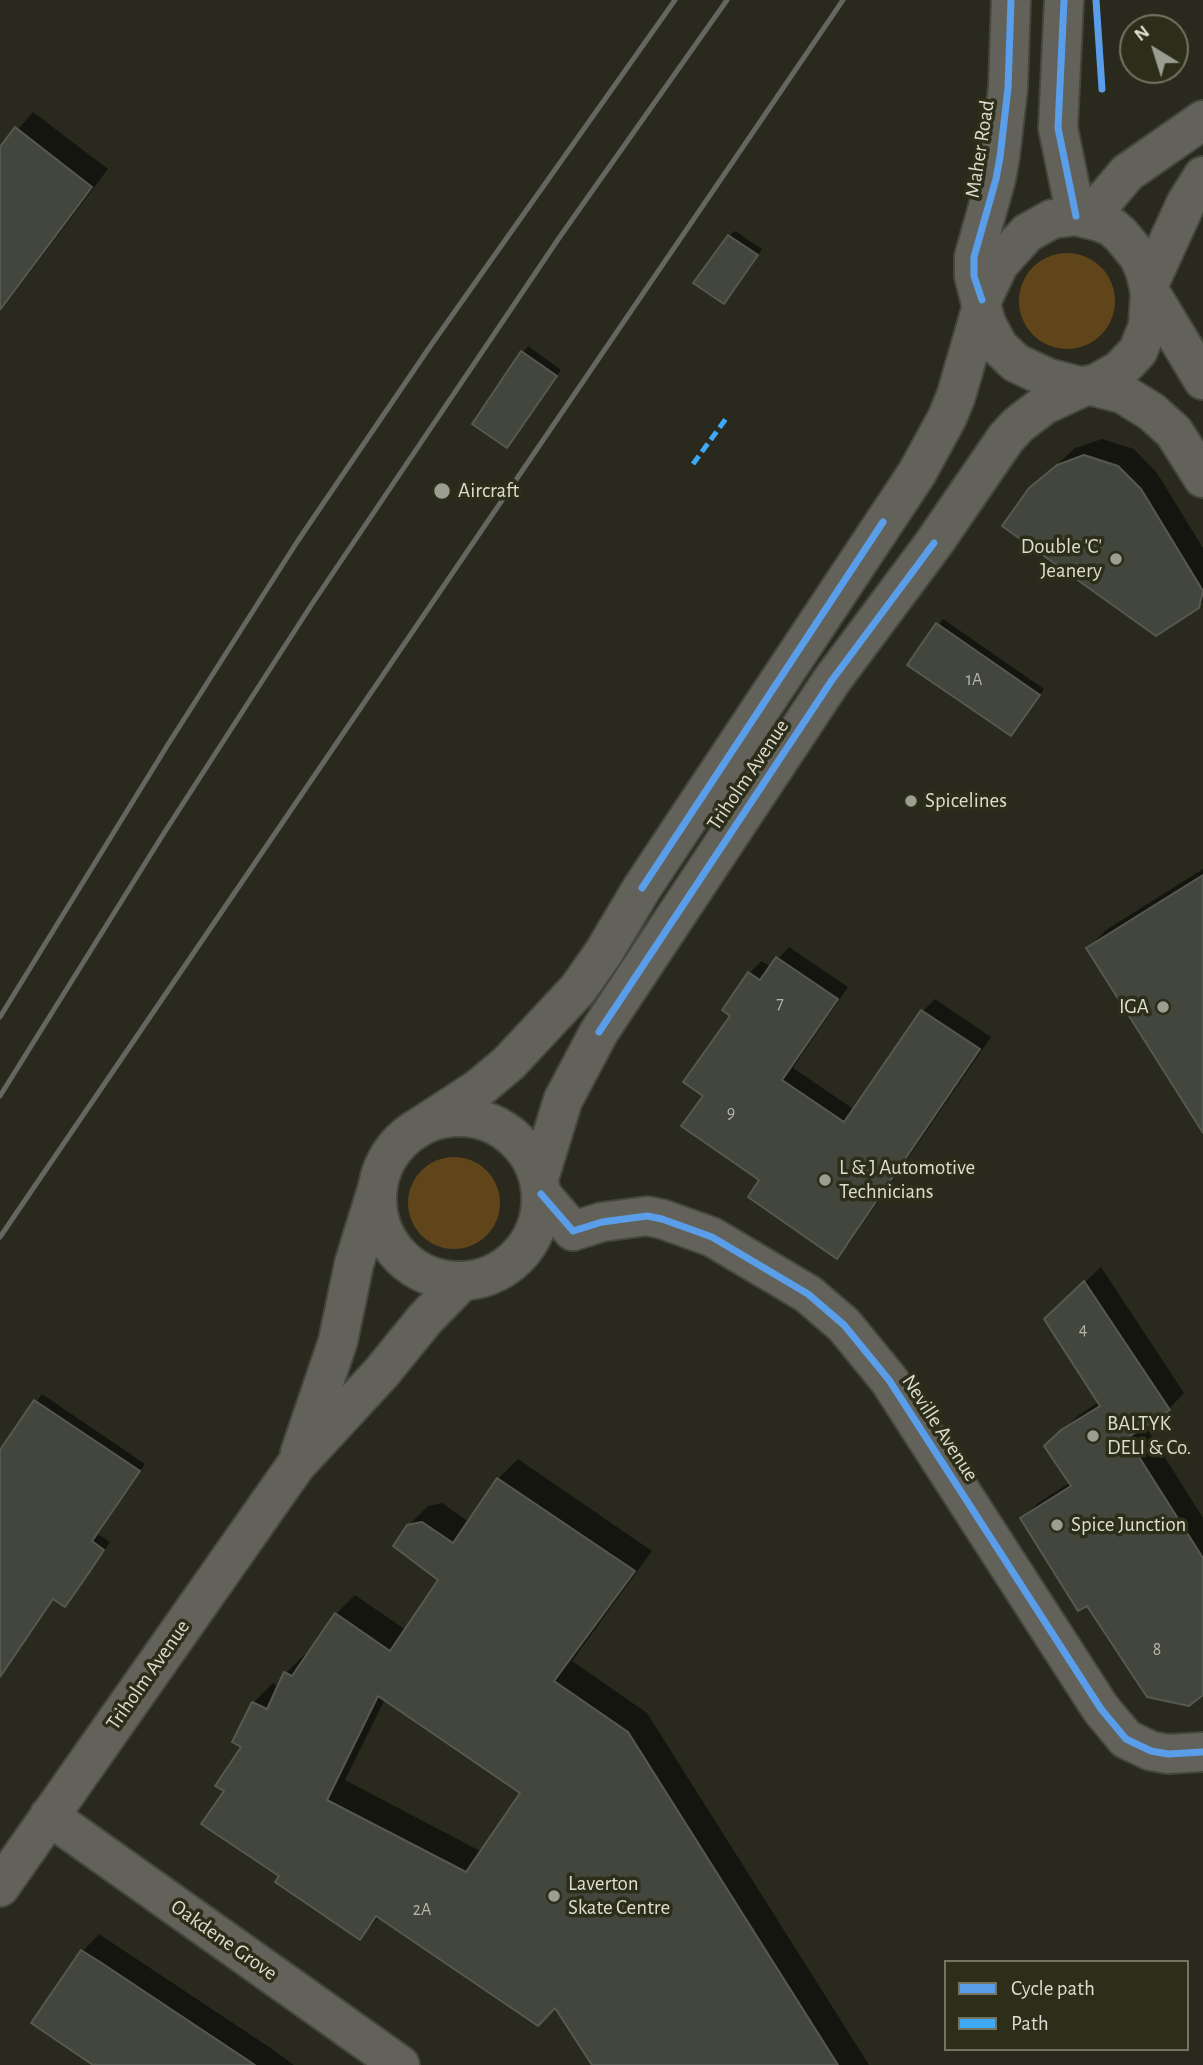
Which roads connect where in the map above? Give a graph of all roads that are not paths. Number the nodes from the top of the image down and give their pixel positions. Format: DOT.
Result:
graph roads {
  1 [pos="1012,0"];
  2 [pos="1064,0"];
  3 [pos="1203,120"];
  4 [pos="1203,176"];
  5 [pos="1082,217"];
  6 [pos="1150,288"];
  7 [pos="982,303"];
  8 [pos="1203,380"];
  9 [pos="1086,386"];
  10 [pos="1203,478"];
  11 [pos="412,1132"];
  12 [pos="378,1186"];
  13 [pos="540,1186"];
  14 [pos="462,1281"];
  15 [pos="296,1465"];
  16 [pos="1203,1752"];
  17 [pos="49,1816"];
  18 [pos="0,1887"];
  19 [pos="400,2065"];
  1 -- 7 [label="street, Maher Road"];
  2 -- 5 [label="street"];
  3 -- 5 [label="street"];
  4 -- 6 [label="street"];
  5 -- 6 [label="street"];
  5 -- 7 [label="street"];
  6 -- 8 [label="street"];
  6 -- 9 [label="street"];
  7 -- 9 [label="street"];
  7 -- 11 [label="street, Triholm Avenue"];
  9 -- 10 [label="street"];
  9 -- 13 [label="street, Triholm Avenue"];
  11 -- 12 [label="street"];
  11 -- 13 [label="street"];
  12 -- 14 [label="street"];
  12 -- 15 [label="street, Triholm Avenue"];
  13 -- 14 [label="street"];
  13 -- 16 [label="street, Neville Avenue"];
  14 -- 15 [label="street, Triholm Avenue"];
  15 -- 17 [label="street, Triholm Avenue"];
  17 -- 18 [label="street, Triholm Avenue"];
  17 -- 19 [label="street, Oakdene Grove"];
}
